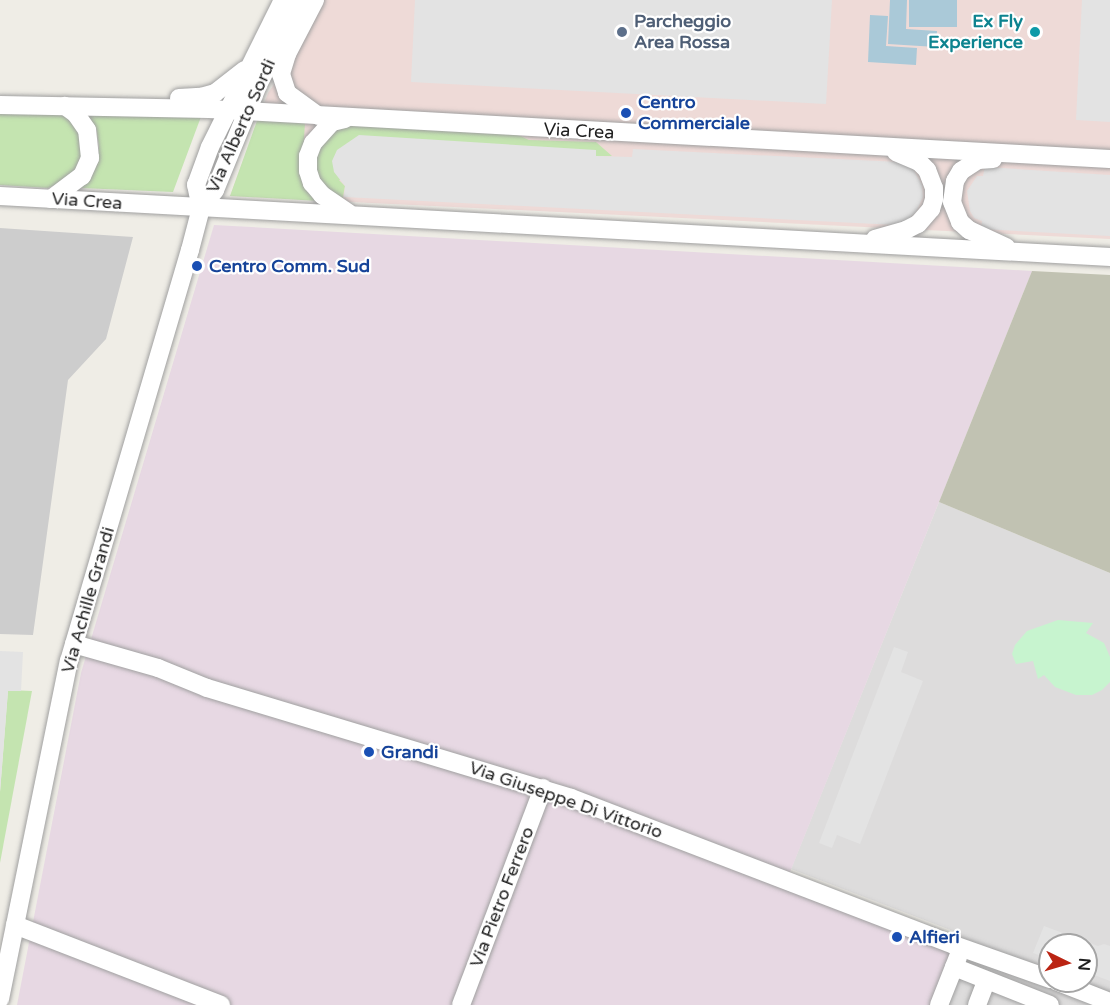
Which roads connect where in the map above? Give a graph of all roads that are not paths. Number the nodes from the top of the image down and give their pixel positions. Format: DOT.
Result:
graph roads {
  1 [pos="283,0"];
  2 [pos="301,0"];
  3 [pos="315,0"];
  4 [pos="252,62"];
  5 [pos="0,105"];
  6 [pos="65,106"];
  7 [pos="131,107"];
  8 [pos="238,111"];
  9 [pos="321,117"];
  10 [pos="347,118"];
  11 [pos="883,147"];
  12 [pos="1034,155"];
  13 [pos="1110,159"];
  14 [pos="0,196"];
  15 [pos="51,199"];
  16 [pos="201,208"];
  17 [pos="354,215"];
  18 [pos="862,243"];
  19 [pos="1016,252"];
  20 [pos="1110,257"];
  21 [pos="74,644"];
  22 [pos="543,788"];
  23 [pos="15,925"];
  24 [pos="962,947"];
  25 [pos="954,967"];
  26 [pos="1038,975"];
  27 [pos="986,981"];
  28 [pos="1087,993"];
  29 [pos="0,999"];
  30 [pos="1110,1002"];
  31 [pos="221,1005"];
  32 [pos="461,1005"];
  33 [pos="939,1005"];
  34 [pos="977,1005"];
  35 [pos="1050,1005"];
  1 -- 4 [label="street, Via Alberto Sordi"];
  2 -- 8 [label="street, Via Alberto Sordi"];
  3 -- 9 [label="street, Via Alberto Sordi"];
  4 -- 7 [label="street, Via Crea"];
  4 -- 8 [label="street, Via Alberto Sordi"];
  5 -- 6 [label="street, Via Crea"];
  6 -- 7 [label="street, Via Crea"];
  6 -- 15 [label="street"];
  7 -- 8 [label="street, Via Crea"];
  8 -- 9 [label="street, Via Crea"];
  8 -- 16 [label="street, Via Alberto Sordi"];
  9 -- 10 [label="street, Via Crea"];
  10 -- 11 [label="street, Via Crea"];
  10 -- 17 [label="street, Via Crea"];
  11 -- 12 [label="street, Via Crea"];
  11 -- 18 [label="street, Via Crea"];
  12 -- 13 [label="street, Via Crea"];
  12 -- 19 [label="street, Via Crea"];
  14 -- 15 [label="street, Via Crea"];
  15 -- 16 [label="street, Via Crea"];
  16 -- 17 [label="street, Via Crea"];
  16 -- 21 [label="street, Via Achille Grandi"];
  17 -- 18 [label="street, Via Crea"];
  18 -- 19 [label="street, Via Crea"];
  19 -- 20 [label="street, Via Crea"];
  21 -- 22 [label="street, Via Giuseppe Di Vittorio"];
  21 -- 23 [label="street, Via Achille Grandi"];
  22 -- 24 [label="street, Via Giuseppe Di Vittorio"];
  22 -- 32 [label="street, Via Pietro Ferrero"];
  23 -- 29 [label="street, Via Achille Grandi"];
  23 -- 31 [label="street"];
  24 -- 25 [label="street"];
  24 -- 26 [label="street, Via Giuseppe Di Vittorio"];
  25 -- 27 [label="street"];
  25 -- 33 [label="street"];
  27 -- 34 [label="street"];
  27 -- 35 [label="street"];
  28 -- 30 [label="street"];
}
